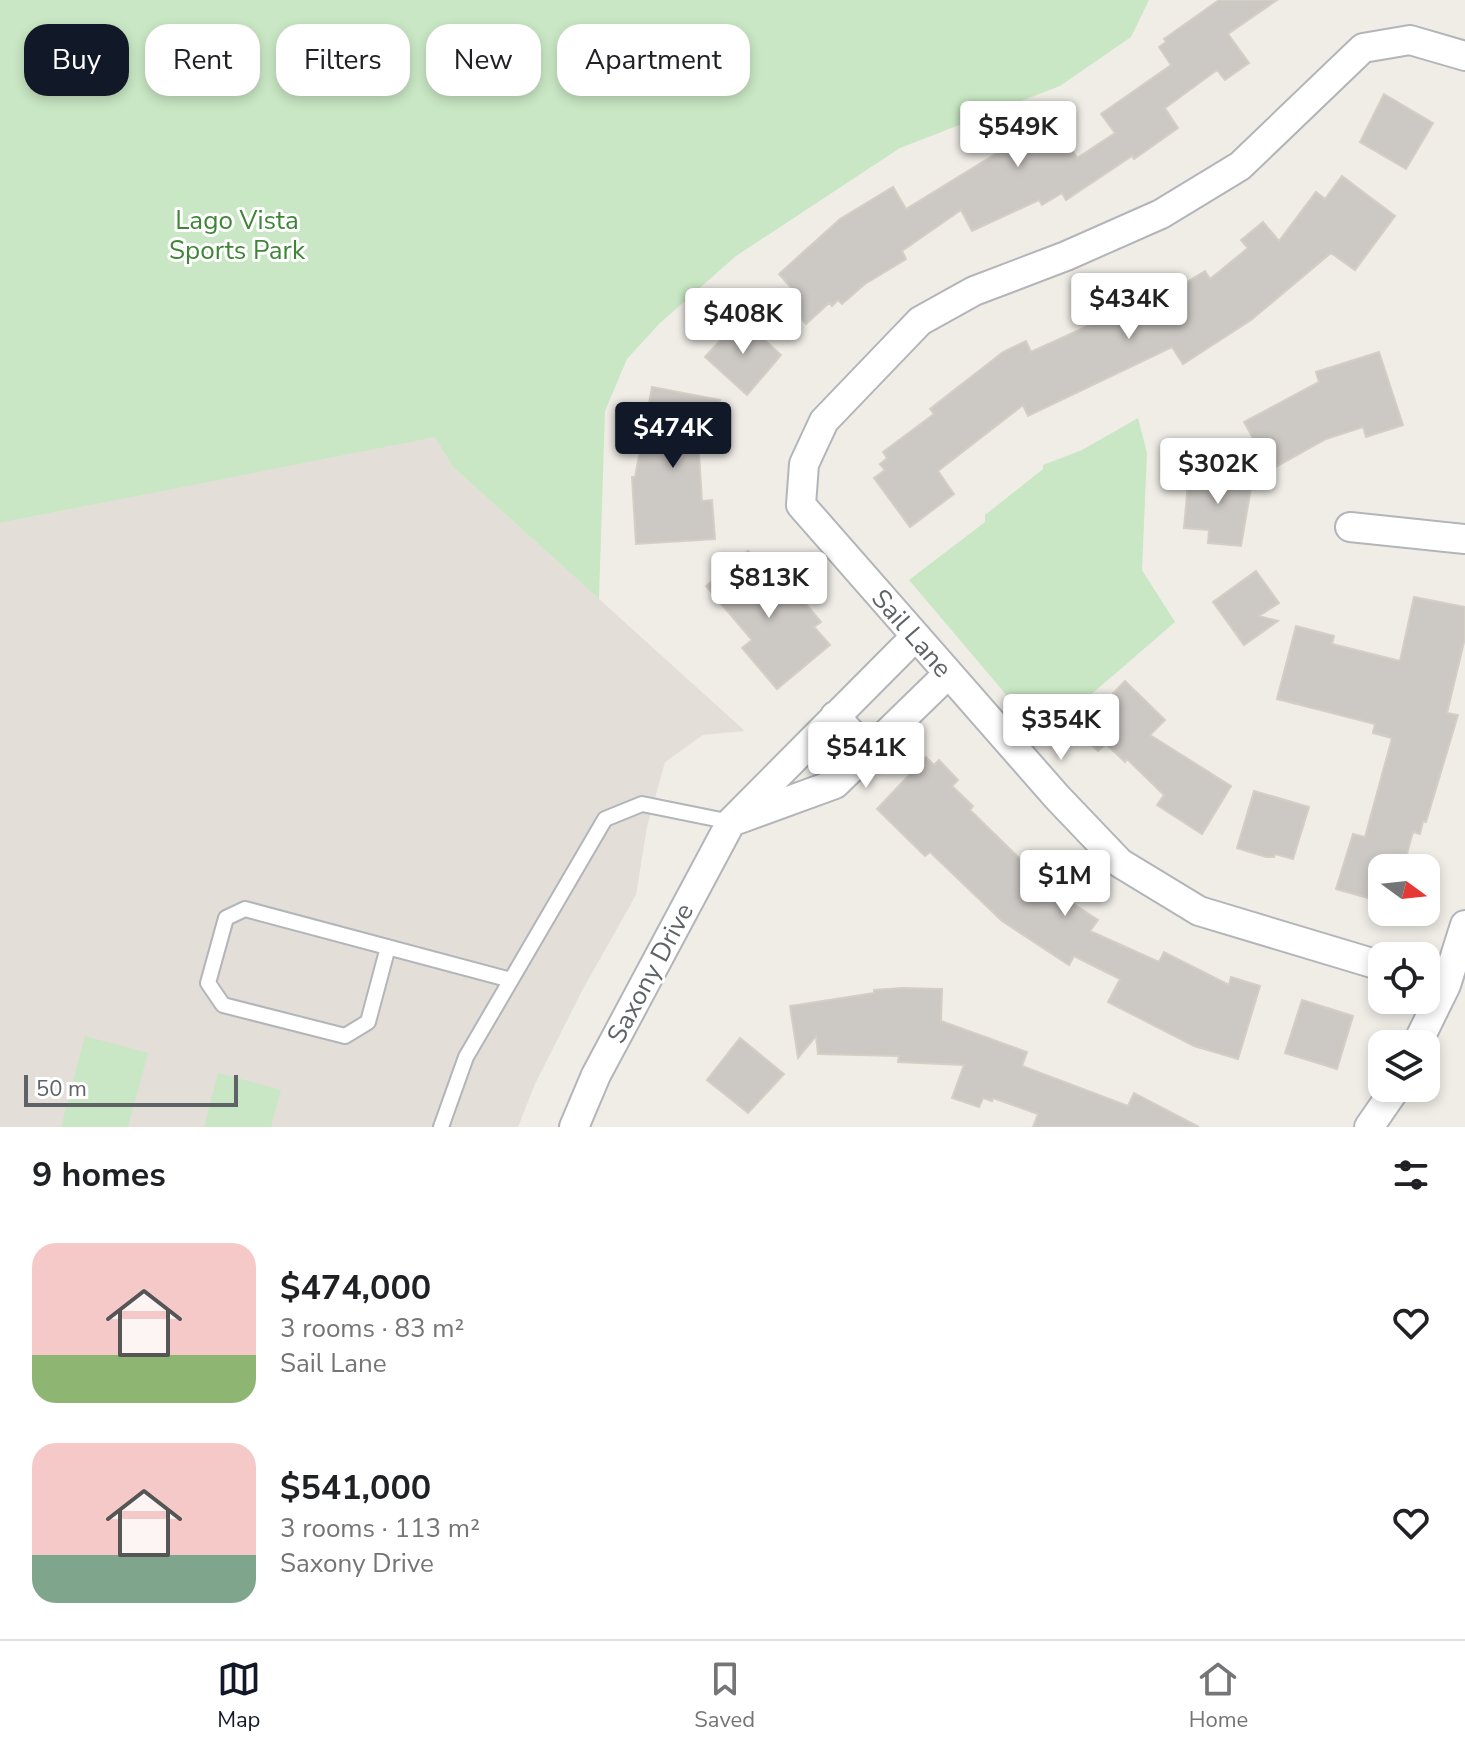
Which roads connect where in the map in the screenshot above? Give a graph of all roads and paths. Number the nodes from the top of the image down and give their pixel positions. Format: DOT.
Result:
graph roads {
  1 [pos="1465,56"];
  2 [pos="1350,527"];
  3 [pos="1465,539"];
  4 [pos="915,637"];
  5 [pos="948,674"];
  6 [pos="835,716"];
  7 [pos="868,752"];
  8 [pos="731,822"];
  9 [pos="1465,925"];
  10 [pos="388,947"];
  11 [pos="1368,962"];
  12 [pos="1440,974"];
  13 [pos="511,980"];
  14 [pos="1386,1102"];
  15 [pos="441,1127"];
  16 [pos="574,1127"];
  17 [pos="1369,1127"];
  1 -- 4 [label="street, Sail Lane"];
  2 -- 3 [label="street"];
  4 -- 5 [label="street, Sail Lane"];
  4 -- 6 [label="street, Saxony Drive"];
  5 -- 7 [label="street"];
  5 -- 11 [label="street, Sail Lane"];
  6 -- 7 [label="street"];
  6 -- 8 [label="street, Saxony Drive"];
  7 -- 8 [label="street"];
  8 -- 13 [label="lane"];
  8 -- 16 [label="street, Saxony Drive"];
  9 -- 12 [label="street"];
  10 -- 10 [label="lane"];
  10 -- 13 [label="lane"];
  13 -- 15 [label="lane"];
  14 -- 17 [label="street"];
}
